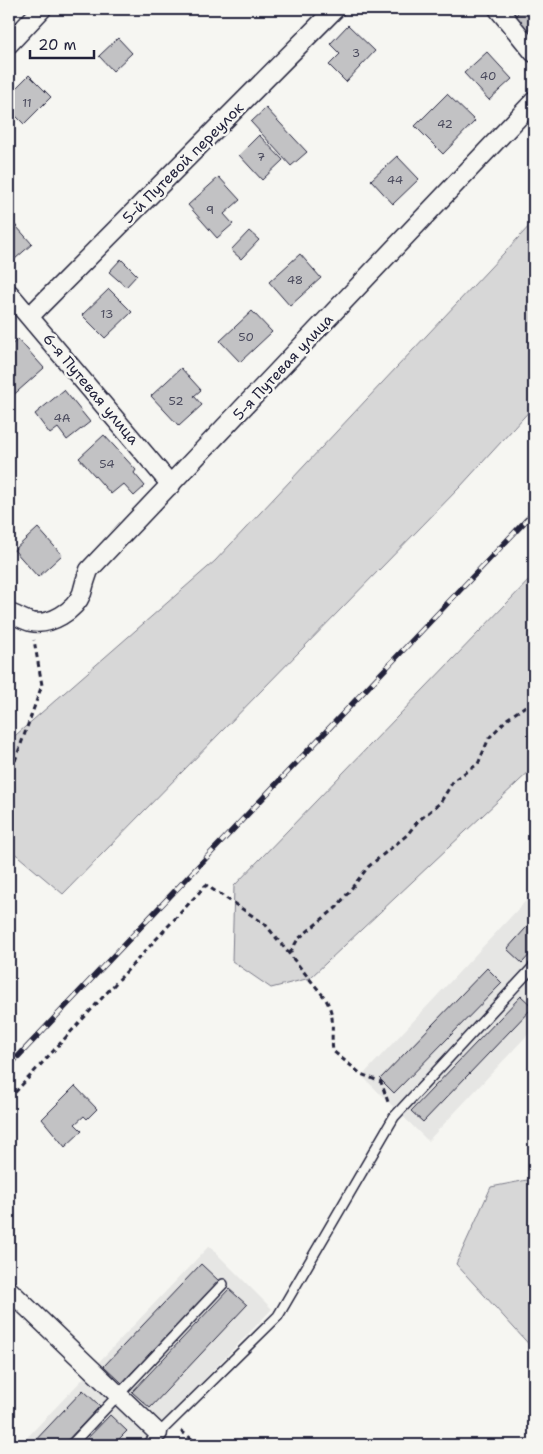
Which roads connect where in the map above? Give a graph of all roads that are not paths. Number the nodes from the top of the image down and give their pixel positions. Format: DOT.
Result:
graph roads {
  1 [pos="42,9"];
  2 [pos="335,9"];
  3 [pos="498,9"];
  4 [pos="9,44"];
  5 [pos="534,53"];
  6 [pos="534,101"];
  7 [pos="9,293"];
  8 [pos="30,316"];
  9 [pos="172,485"];
  10 [pos="9,612"];
  11 [pos="534,966"];
  12 [pos="223,1284"];
  13 [pos="9,1290"];
  14 [pos="118,1395"];
  15 [pos="158,1433"];
  16 [pos="71,1445"];
  1 -- 4 [label="street"];
  2 -- 8 [label="street, 5-й Путевой переулок"];
  3 -- 5 [label="street"];
  6 -- 9 [label="street, 5-я Путевая улица"];
  7 -- 8 [label="street, 6-я Путевая улица"];
  8 -- 9 [label="street, 6-я Путевая улица"];
  9 -- 10 [label="street, 5-я Путевая улица"];
  11 -- 15 [label="lane"];
  12 -- 14 [label="lane"];
  13 -- 14 [label="street"];
  14 -- 15 [label="street"];
  14 -- 16 [label="lane"];
}
